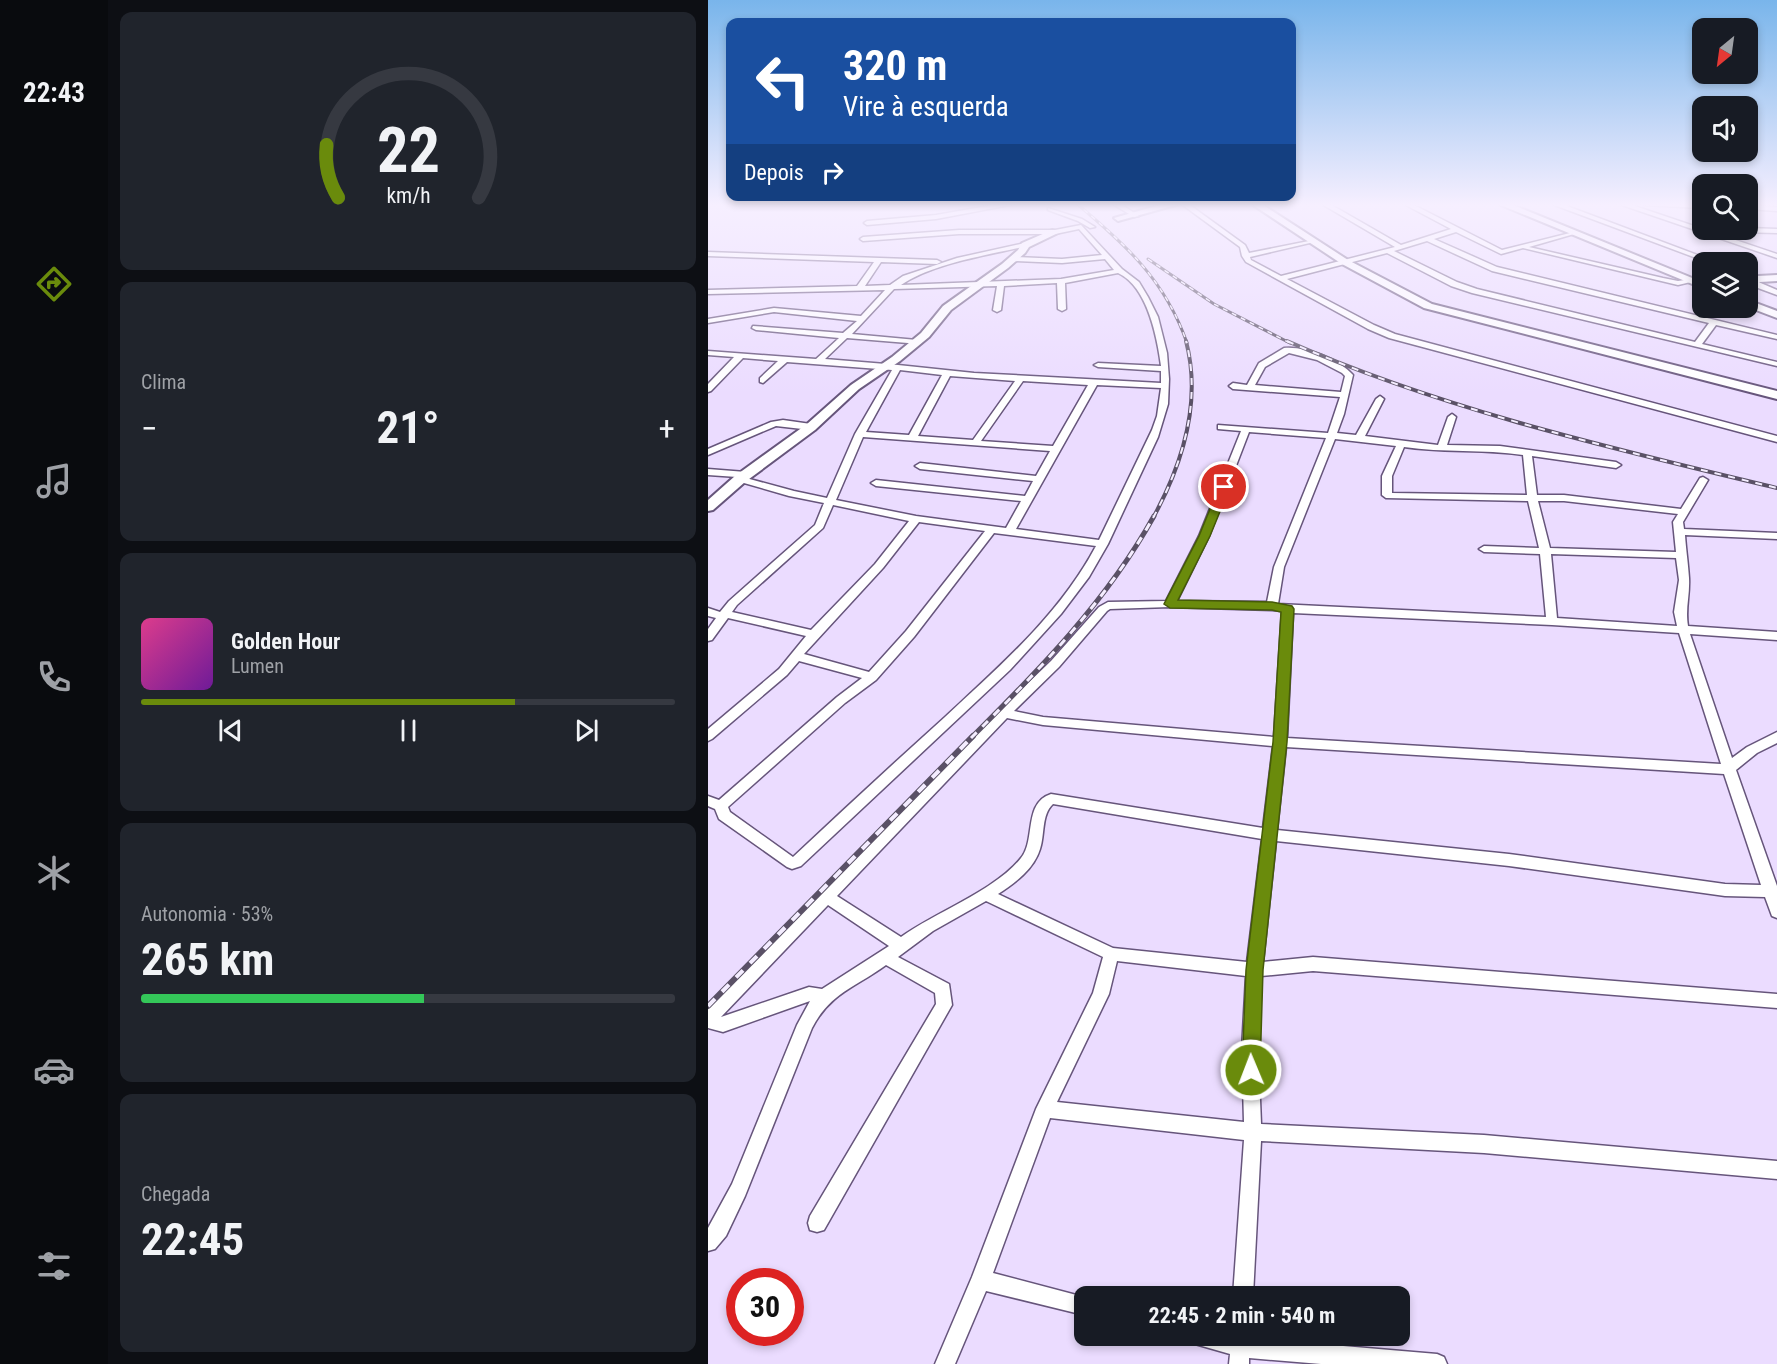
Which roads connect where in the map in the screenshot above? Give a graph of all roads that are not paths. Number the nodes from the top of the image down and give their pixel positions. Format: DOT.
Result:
graph roads {
  1 [pos="874,267"];
  2 [pos="934,267"];
  3 [pos="1003,267"];
  4 [pos="1115,267"];
  5 [pos="1259,267"];
  6 [pos="1327,267"];
  7 [pos="1354,267"];
  8 [pos="1421,267"];
  9 [pos="1490,267"];
  10 [pos="1605,267"];
  11 [pos="1657,267"];
  12 [pos="1119,271"];
  13 [pos="1282,278"];
  14 [pos="1777,278"];
  15 [pos="1691,280"];
  16 [pos="1758,280"];
  17 [pos="1061,281"];
  18 [pos="1002,284"];
  19 [pos="1758,284"];
  20 [pos="979,285"];
  21 [pos="891,288"];
  22 [pos="858,289"];
  23 [pos="708,292"];
  24 [pos="1777,293"];
  25 [pos="1758,307"];
  26 [pos="1062,309"];
  27 [pos="997,310"];
  28 [pos="1777,315"];
  29 [pos="863,318"];
  30 [pos="708,321"];
  31 [pos="1714,322"];
  32 [pos="756,328"];
  33 [pos="848,334"];
  34 [pos="1777,337"];
  35 [pos="917,342"];
  36 [pos="1697,345"];
  37 [pos="708,353"];
  38 [pos="741,356"];
  39 [pos="785,359"];
  40 [pos="817,362"];
  41 [pos="1777,364"];
  42 [pos="1098,365"];
  43 [pos="892,367"];
  44 [pos="1163,369"];
  45 [pos="948,374"];
  46 [pos="1021,378"];
  47 [pos="764,380"];
  48 [pos="1094,382"];
  49 [pos="1165,386"];
  50 [pos="1233,386"];
  51 [pos="1250,387"];
  52 [pos="708,389"];
  53 [pos="1345,395"];
  54 [pos="1777,395"];
  55 [pos="1380,399"];
  56 [pos="1452,417"];
  57 [pos="811,427"];
  58 [pos="1221,427"];
  59 [pos="1246,429"];
  60 [pos="860,434"];
  61 [pos="1331,436"];
  62 [pos="912,438"];
  63 [pos="1359,438"];
  64 [pos="1777,439"];
  65 [pos="975,443"];
  66 [pos="1401,444"];
  67 [pos="1442,447"];
  68 [pos="1056,449"];
  69 [pos="708,452"];
  70 [pos="1527,453"];
  71 [pos="1616,465"];
  72 [pos="920,466"];
  73 [pos="708,472"];
  74 [pos="743,477"];
  75 [pos="1038,479"];
  76 [pos="1703,480"];
  77 [pos="876,483"];
  78 [pos="1533,497"];
  79 [pos="1028,499"];
  80 [pos="831,502"];
  81 [pos="708,507"];
  82 [pos="1684,512"];
  83 [pos="916,519"];
  84 [pos="991,530"];
  85 [pos="1009,532"];
  86 [pos="1680,532"];
  87 [pos="1777,536"];
  88 [pos="1103,544"];
  89 [pos="1484,549"];
  90 [pos="1545,550"];
  91 [pos="1683,555"];
  92 [pos="1170,604"];
  93 [pos="1272,606"];
  94 [pos="1288,609"];
  95 [pos="708,612"];
  96 [pos="724,616"];
  97 [pos="1552,621"];
  98 [pos="1683,629"];
  99 [pos="813,634"];
  100 [pos="1777,636"];
  101 [pos="708,638"];
  102 [pos="796,656"];
  103 [pos="872,677"];
  104 [pos="1004,712"];
  105 [pos="708,736"];
  106 [pos="1777,737"];
  107 [pos="1280,742"];
  108 [pos="1728,769"];
  109 [pos="715,804"];
  110 [pos="1271,835"];
  111 [pos="1773,892"];
  112 [pos="985,894"];
  113 [pos="828,898"];
  114 [pos="1777,912"];
  115 [pos="900,945"];
  116 [pos="1111,954"];
  117 [pos="885,957"];
  118 [pos="1254,970"];
  119 [pos="823,996"];
  120 [pos="1777,1001"];
  121 [pos="708,1021"];
  122 [pos="1045,1109"];
  123 [pos="1253,1132"];
  124 [pos="1777,1170"];
  125 [pos="818,1223"];
  126 [pos="708,1242"];
  127 [pos="981,1280"];
  128 [pos="1245,1286"];
  129 [pos="1074,1303"];
  130 [pos="1240,1349"];
  131 [pos="945,1364"];
  132 [pos="1437,1364"];
  1 -- 22 [label="street"];
  2 -- 21 [label="street"];
  3 -- 20 [label="street"];
  4 -- 12 [label="street"];
  5 -- 13 [label="street"];
  6 -- 13 [label="street"];
  7 -- 54 [label="street"];
  8 -- 36 [label="street"];
  9 -- 31 [label="street"];
  10 -- 15 [label="street"];
  11 -- 15 [label="street"];
  12 -- 17 [label="street"];
  12 -- 44 [label="street"];
  13 -- 64 [label="street"];
  14 -- 16 [label="street"];
  17 -- 18 [label="street"];
  17 -- 26 [label="street"];
  18 -- 20 [label="street"];
  18 -- 27 [label="street"];
  19 -- 24 [label="street"];
  20 -- 21 [label="street"];
  20 -- 35 [label="street"];
  21 -- 22 [label="street"];
  21 -- 29 [label="street"];
  22 -- 23 [label="street"];
  25 -- 28 [label="street"];
  29 -- 30 [label="street"];
  29 -- 33 [label="street"];
  31 -- 34 [label="street"];
  31 -- 36 [label="street"];
  32 -- 33 [label="street"];
  33 -- 35 [label="street"];
  33 -- 40 [label="street"];
  35 -- 43 [label="street"];
  36 -- 41 [label="street"];
  37 -- 38 [label="street"];
  38 -- 39 [label="street"];
  38 -- 52 [label="street"];
  39 -- 40 [label="street"];
  39 -- 47 [label="street"];
  40 -- 43 [label="street"];
  42 -- 44 [label="street"];
  43 -- 45 [label="street"];
  43 -- 57 [label="street"];
  43 -- 60 [label="street"];
  44 -- 49 [label="street"];
  45 -- 46 [label="street"];
  45 -- 62 [label="street"];
  46 -- 48 [label="street"];
  46 -- 65 [label="street"];
  48 -- 49 [label="street"];
  48 -- 68 [label="street"];
  49 -- 88 [label="street"];
  50 -- 51 [label="street"];
  51 -- 53 [label="street"];
  51 -- 53 [label="street"];
  53 -- 61 [label="street"];
  55 -- 63 [label="street"];
  56 -- 67 [label="street"];
  57 -- 69 [label="street"];
  57 -- 74 [label="street"];
  58 -- 59 [label="street"];
  59 -- 61 [label="street"];
  59 -- 92 [label="street"];
  60 -- 62 [label="street"];
  60 -- 80 [label="street"];
  61 -- 63 [label="street"];
  61 -- 93 [label="street"];
  62 -- 65 [label="street"];
  63 -- 66 [label="street"];
  65 -- 68 [label="street"];
  66 -- 67 [label="street"];
  66 -- 78 [label="street"];
  67 -- 70 [label="street"];
  68 -- 75 [label="street"];
  70 -- 71 [label="street"];
  70 -- 78 [label="street"];
  72 -- 75 [label="street"];
  73 -- 74 [label="street"];
  74 -- 80 [label="street"];
  74 -- 81 [label="street"];
  75 -- 79 [label="street"];
  76 -- 82 [label="street"];
  77 -- 79 [label="street"];
  78 -- 82 [label="street"];
  78 -- 90 [label="street"];
  79 -- 85 [label="street"];
  80 -- 83 [label="street"];
  80 -- 96 [label="street"];
  82 -- 86 [label="street"];
  83 -- 84 [label="street"];
  83 -- 99 [label="street"];
  84 -- 85 [label="street"];
  84 -- 103 [label="street"];
  85 -- 88 [label="street"];
  86 -- 87 [label="street"];
  86 -- 91 [label="street"];
  88 -- 109 [label="street"];
  89 -- 90 [label="street"];
  90 -- 91 [label="street"];
  90 -- 97 [label="street"];
  91 -- 98 [label="street"];
  92 -- 93 [label="street"];
  92 -- 104 [label="street"];
  93 -- 94 [label="street"];
  94 -- 97 [label="street"];
  94 -- 107 [label="street"];
  95 -- 96 [label="street"];
  96 -- 99 [label="street"];
  96 -- 101 [label="street"];
  97 -- 98 [label="street"];
  98 -- 100 [label="street"];
  98 -- 108 [label="street"];
  99 -- 102 [label="street"];
  102 -- 103 [label="street"];
  102 -- 105 [label="street"];
  103 -- 109 [label="street"];
  104 -- 107 [label="street"];
  104 -- 113 [label="street"];
  106 -- 108 [label="street"];
  107 -- 108 [label="street"];
  107 -- 110 [label="street"];
  108 -- 111 [label="street"];
  110 -- 111 [label="street"];
  110 -- 112 [label="street"];
  110 -- 118 [label="street"];
  111 -- 114 [label="street"];
  112 -- 115 [label="street"];
  112 -- 116 [label="street"];
  113 -- 115 [label="street"];
  113 -- 121 [label="street"];
  115 -- 117 [label="street"];
  116 -- 118 [label="street"];
  116 -- 122 [label="street"];
  117 -- 119 [label="street"];
  117 -- 125 [label="street"];
  118 -- 120 [label="street"];
  118 -- 123 [label="street"];
  119 -- 121 [label="street"];
  119 -- 126 [label="street"];
  122 -- 123 [label="street"];
  122 -- 127 [label="street"];
  123 -- 124 [label="street"];
  123 -- 128 [label="street"];
  127 -- 129 [label="street"];
  127 -- 131 [label="street"];
  130 -- 132 [label="street"];
}
